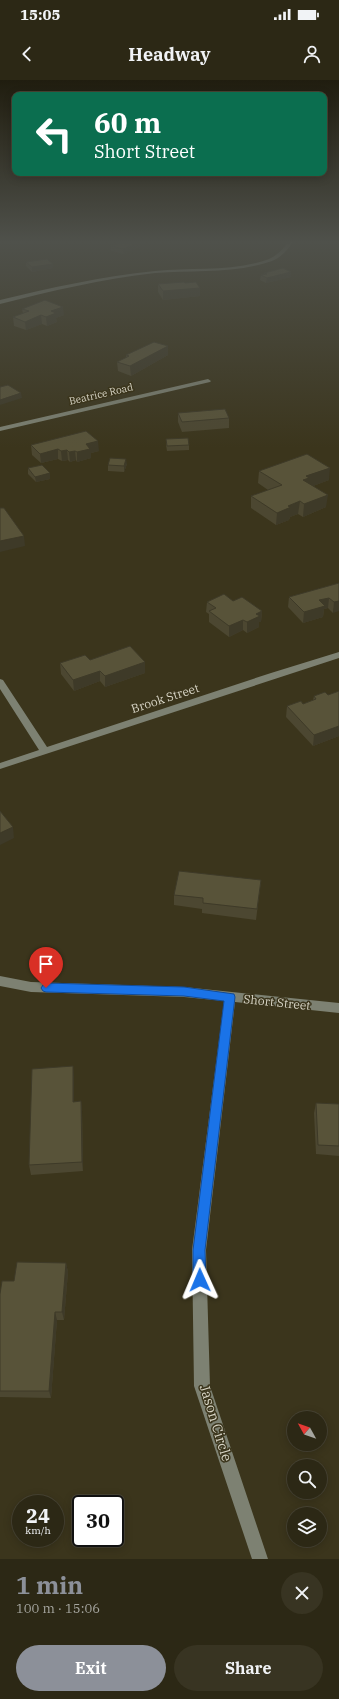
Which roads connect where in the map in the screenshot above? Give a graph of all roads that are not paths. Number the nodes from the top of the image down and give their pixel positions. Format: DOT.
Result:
graph roads {
  1 [pos="208,381"];
  2 [pos="0,429"];
  3 [pos="339,655"];
  4 [pos="0,682"];
  5 [pos="45,751"];
  6 [pos="0,766"];
  7 [pos="0,981"];
  8 [pos="230,997"];
  9 [pos="339,1008"];
  10 [pos="260,1559"];
  1 -- 2 [label="street, Beatrice Road"];
  3 -- 5 [label="street, Brook Street"];
  4 -- 5 [label="street"];
  5 -- 6 [label="street, Brook Street"];
  7 -- 8 [label="street, Short Street"];
  8 -- 9 [label="street, Short Street"];
  8 -- 10 [label="street, Jason Circle"];
}
